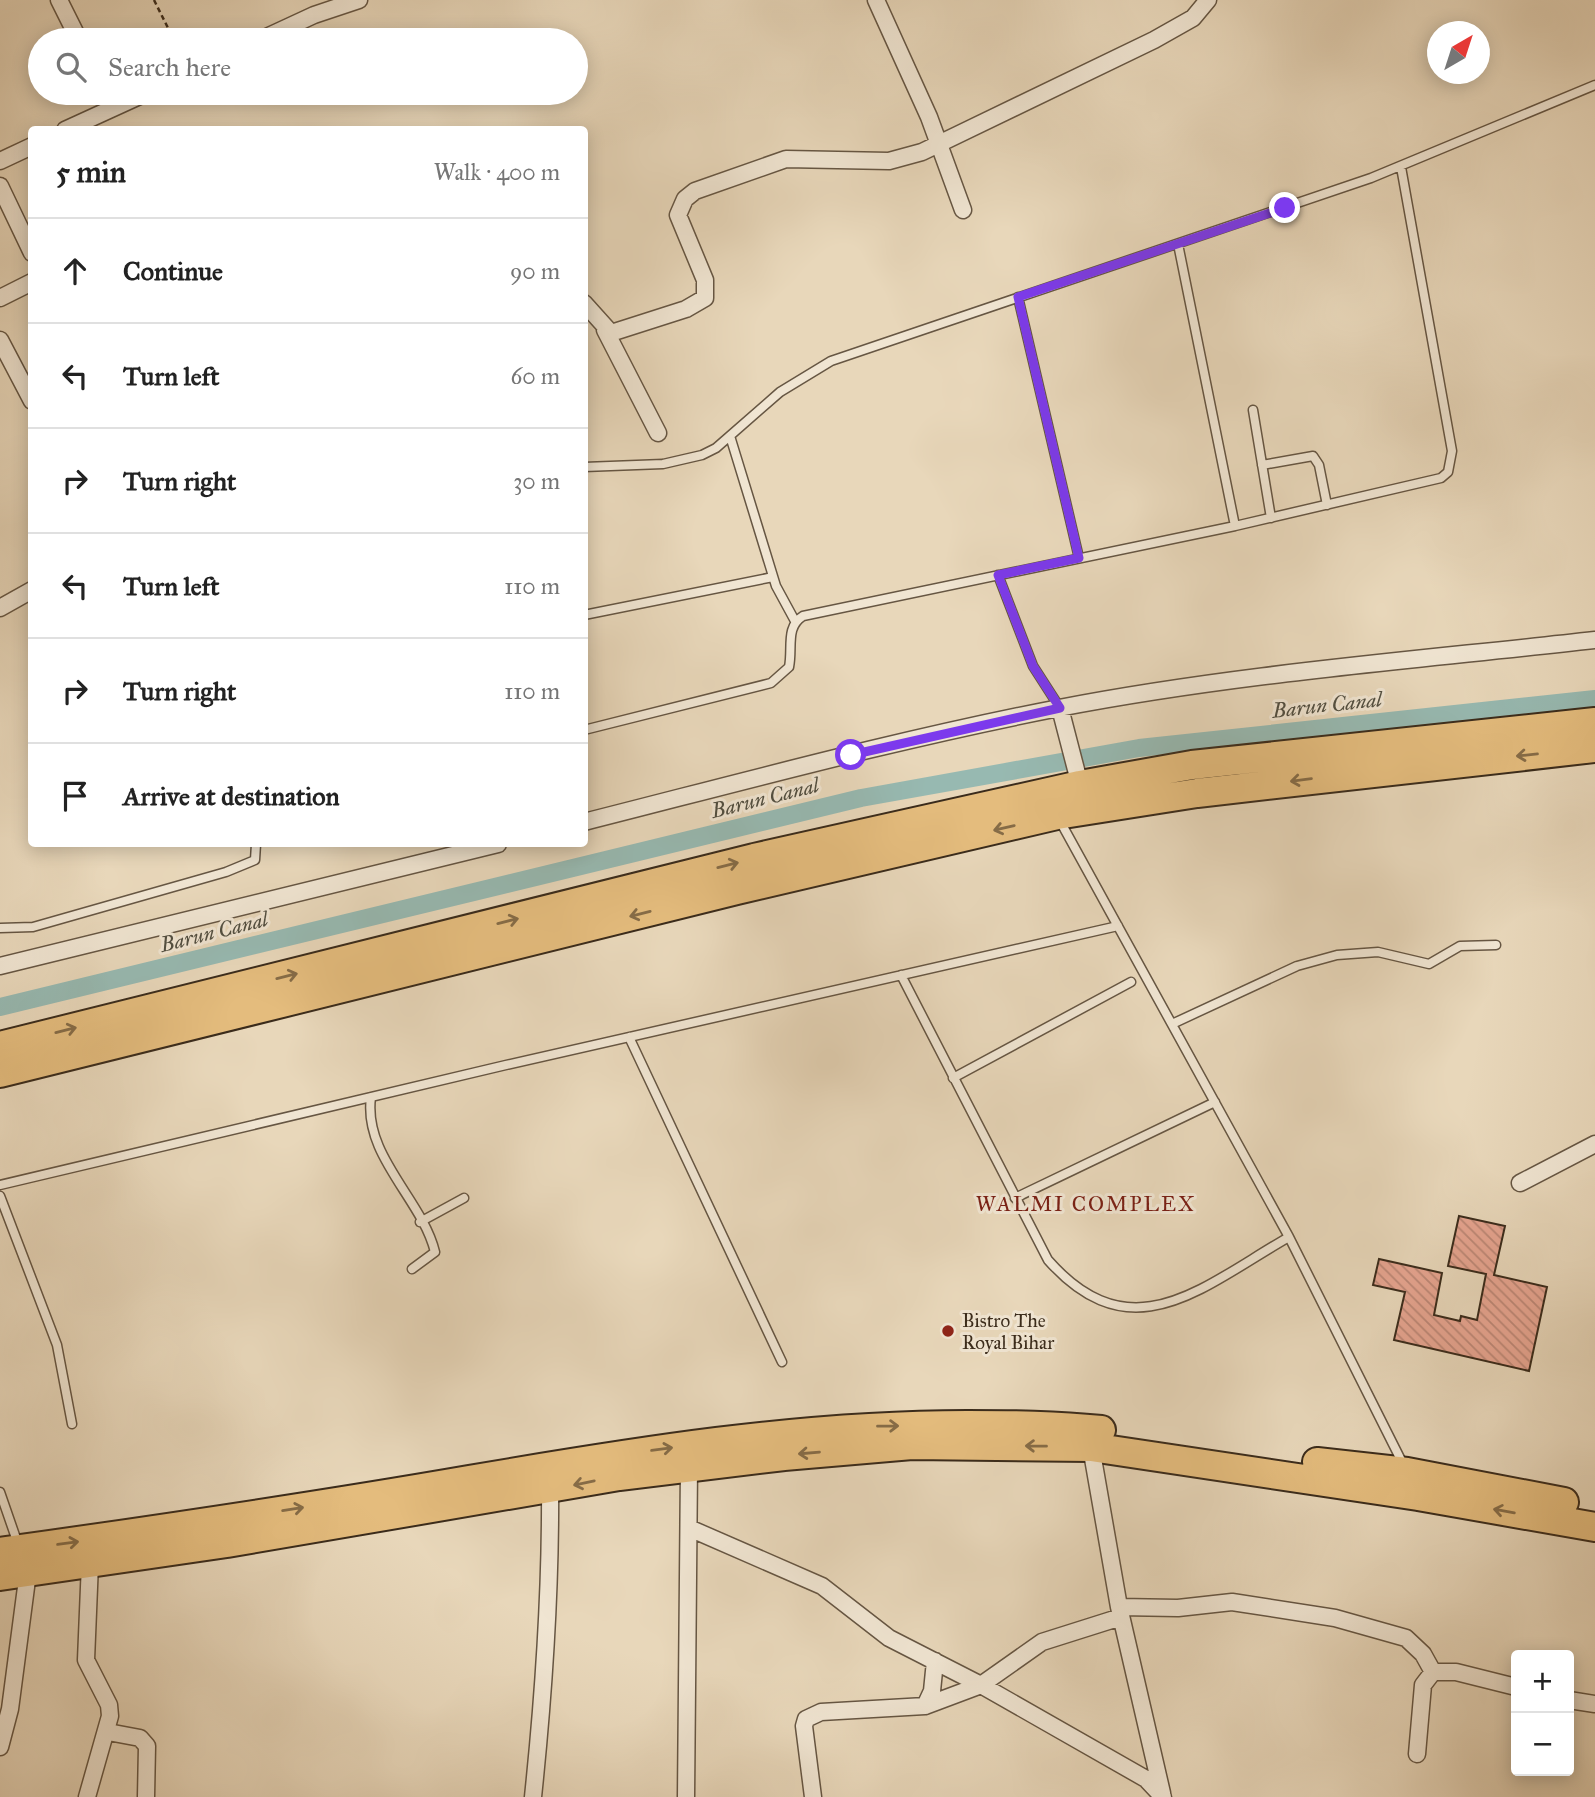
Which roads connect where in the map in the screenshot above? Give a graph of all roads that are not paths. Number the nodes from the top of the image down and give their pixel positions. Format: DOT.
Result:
graph roads {
  1 [pos="59,0"];
  2 [pos="359,0"];
  3 [pos="876,0"];
  4 [pos="1208,0"];
  5 [pos="73,28"];
  6 [pos="286,28"];
  7 [pos="1595,85"];
  8 [pos="110,105"];
  9 [pos="118,105"];
  10 [pos="111,108"];
  11 [pos="73,126"];
  12 [pos="939,146"];
  13 [pos="28,148"];
  14 [pos="0,161"];
  15 [pos="1401,167"];
  16 [pos="0,186"];
  17 [pos="963,210"];
  18 [pos="1178,244"];
  19 [pos="28,245"];
  20 [pos="28,284"];
  21 [pos="1018,297"];
  22 [pos="0,298"];
  23 [pos="588,308"];
  24 [pos="605,330"];
  25 [pos="0,340"];
  26 [pos="28,393"];
  27 [pos="1254,410"];
  28 [pos="657,433"];
  29 [pos="730,436"];
  30 [pos="1262,465"];
  31 [pos="588,467"];
  32 [pos="1327,505"];
  33 [pos="1270,518"];
  34 [pos="1235,526"];
  35 [pos="1079,558"];
  36 [pos="998,575"];
  37 [pos="773,577"];
  38 [pos="28,592"];
  39 [pos="0,608"];
  40 [pos="588,614"];
  41 [pos="795,621"];
  42 [pos="1595,640"];
  43 [pos="1063,714"];
  44 [pos="1595,722"];
  45 [pos="588,729"];
  46 [pos="1595,748"];
  47 [pos="1077,777"];
  48 [pos="1057,815"];
  49 [pos="588,821"];
  50 [pos="256,847"];
  51 [pos="486,847"];
  52 [pos="1118,926"];
  53 [pos="0,928"];
  54 [pos="1496,945"];
  55 [pos="0,966"];
  56 [pos="901,975"];
  57 [pos="1131,982"];
  58 [pos="1172,1024"];
  59 [pos="629,1037"];
  60 [pos="0,1046"];
  61 [pos="0,1073"];
  62 [pos="953,1078"];
  63 [pos="371,1097"];
  64 [pos="1215,1102"];
  65 [pos="1595,1144"];
  66 [pos="1520,1183"];
  67 [pos="0,1185"];
  68 [pos="0,1196"];
  69 [pos="464,1198"];
  70 [pos="1015,1198"];
  71 [pos="420,1222"];
  72 [pos="1289,1237"];
  73 [pos="412,1269"];
  74 [pos="782,1362"];
  75 [pos="72,1424"];
  76 [pos="1091,1447"];
  77 [pos="689,1467"];
  78 [pos="550,1478"];
  79 [pos="1413,1484"];
  80 [pos="0,1492"];
  81 [pos="1595,1509"];
  82 [pos="1595,1527"];
  83 [pos="689,1528"];
  84 [pos="16,1558"];
  85 [pos="90,1563"];
  86 [pos="0,1576"];
  87 [pos="1120,1612"];
  88 [pos="935,1661"];
  89 [pos="1433,1672"];
  90 [pos="981,1685"];
  91 [pos="1511,1686"];
  92 [pos="1574,1701"];
  93 [pos="1595,1704"];
  94 [pos="925,1706"];
  95 [pos="108,1732"];
  96 [pos="0,1747"];
  97 [pos="1417,1754"];
  98 [pos="1162,1795"];
  99 [pos="87,1797"];
  100 [pos="146,1797"];
  101 [pos="533,1797"];
  102 [pos="686,1797"];
  103 [pos="813,1797"];
  1 -- 5 [label="street"];
  2 -- 6 [label="street"];
  3 -- 12 [label="street"];
  4 -- 12 [label="street"];
  7 -- 15 [label="lane"];
  8 -- 10 [label="street"];
  9 -- 10 [label="street"];
  10 -- 11 [label="street"];
  12 -- 17 [label="street"];
  12 -- 24 [label="street"];
  13 -- 14 [label="street"];
  15 -- 18 [label="lane"];
  15 -- 32 [label="lane"];
  16 -- 19 [label="street"];
  18 -- 21 [label="lane"];
  18 -- 34 [label="lane"];
  20 -- 22 [label="street"];
  21 -- 29 [label="lane"];
  21 -- 35 [label="lane"];
  23 -- 24 [label="street"];
  24 -- 28 [label="street"];
  25 -- 26 [label="street"];
  27 -- 30 [label="lane"];
  29 -- 31 [label="lane"];
  29 -- 37 [label="lane"];
  30 -- 32 [label="lane"];
  30 -- 33 [label="lane"];
  32 -- 33 [label="lane"];
  33 -- 34 [label="lane"];
  34 -- 35 [label="lane"];
  35 -- 36 [label="lane"];
  36 -- 41 [label="lane"];
  36 -- 43 [label="lane"];
  37 -- 40 [label="lane"];
  37 -- 41 [label="lane"];
  38 -- 39 [label="street"];
  41 -- 45 [label="lane"];
  42 -- 43 [label="street"];
  43 -- 47 [label="street"];
  43 -- 49 [label="street"];
  44 -- 47 [label="highway"];
  46 -- 48 [label="highway, one-way"];
  60 -- 47 [label="highway, one-way"];
  48 -- 52 [label="lane"];
  48 -- 61 [label="highway, one-way"];
  50 -- 53 [label="lane"];
  51 -- 55 [label="street"];
  52 -- 56 [label="lane"];
  52 -- 58 [label="lane"];
  54 -- 58 [label="lane"];
  56 -- 59 [label="lane"];
  56 -- 62 [label="lane"];
  57 -- 62 [label="lane"];
  58 -- 64 [label="lane"];
  59 -- 63 [label="lane"];
  59 -- 74 [label="lane"];
  62 -- 70 [label="lane"];
  63 -- 67 [label="lane"];
  63 -- 71 [label="lane"];
  64 -- 70 [label="lane"];
  64 -- 72 [label="lane"];
  65 -- 66 [label="street"];
  68 -- 75 [label="lane"];
  69 -- 71 [label="lane"];
  70 -- 72 [label="lane"];
  71 -- 73 [label="lane"];
  72 -- 79 [label="lane"];
  76 -- 77 [label="highway, one-way"];
  76 -- 79 [label="highway"];
  76 -- 87 [label="street"];
  77 -- 78 [label="highway, one-way"];
  77 -- 83 [label="street"];
  78 -- 79 [label="highway, one-way"];
  84 -- 78 [label="highway, one-way"];
  78 -- 85 [label="highway"];
  78 -- 101 [label="street"];
  79 -- 81 [label="highway"];
  82 -- 79 [label="highway, one-way"];
  80 -- 84 [label="lane"];
  83 -- 88 [label="street"];
  83 -- 102 [label="street"];
  84 -- 85 [label="highway"];
  84 -- 86 [label="highway"];
  84 -- 96 [label="street"];
  85 -- 95 [label="street"];
  87 -- 89 [label="street"];
  87 -- 90 [label="street"];
  87 -- 98 [label="street"];
  88 -- 90 [label="street"];
  88 -- 94 [label="street"];
  89 -- 91 [label="street"];
  89 -- 97 [label="street"];
  90 -- 94 [label="street"];
  90 -- 98 [label="street"];
  92 -- 93 [label="street"];
  94 -- 103 [label="street"];
  95 -- 99 [label="street"];
  95 -- 100 [label="street"];
}
